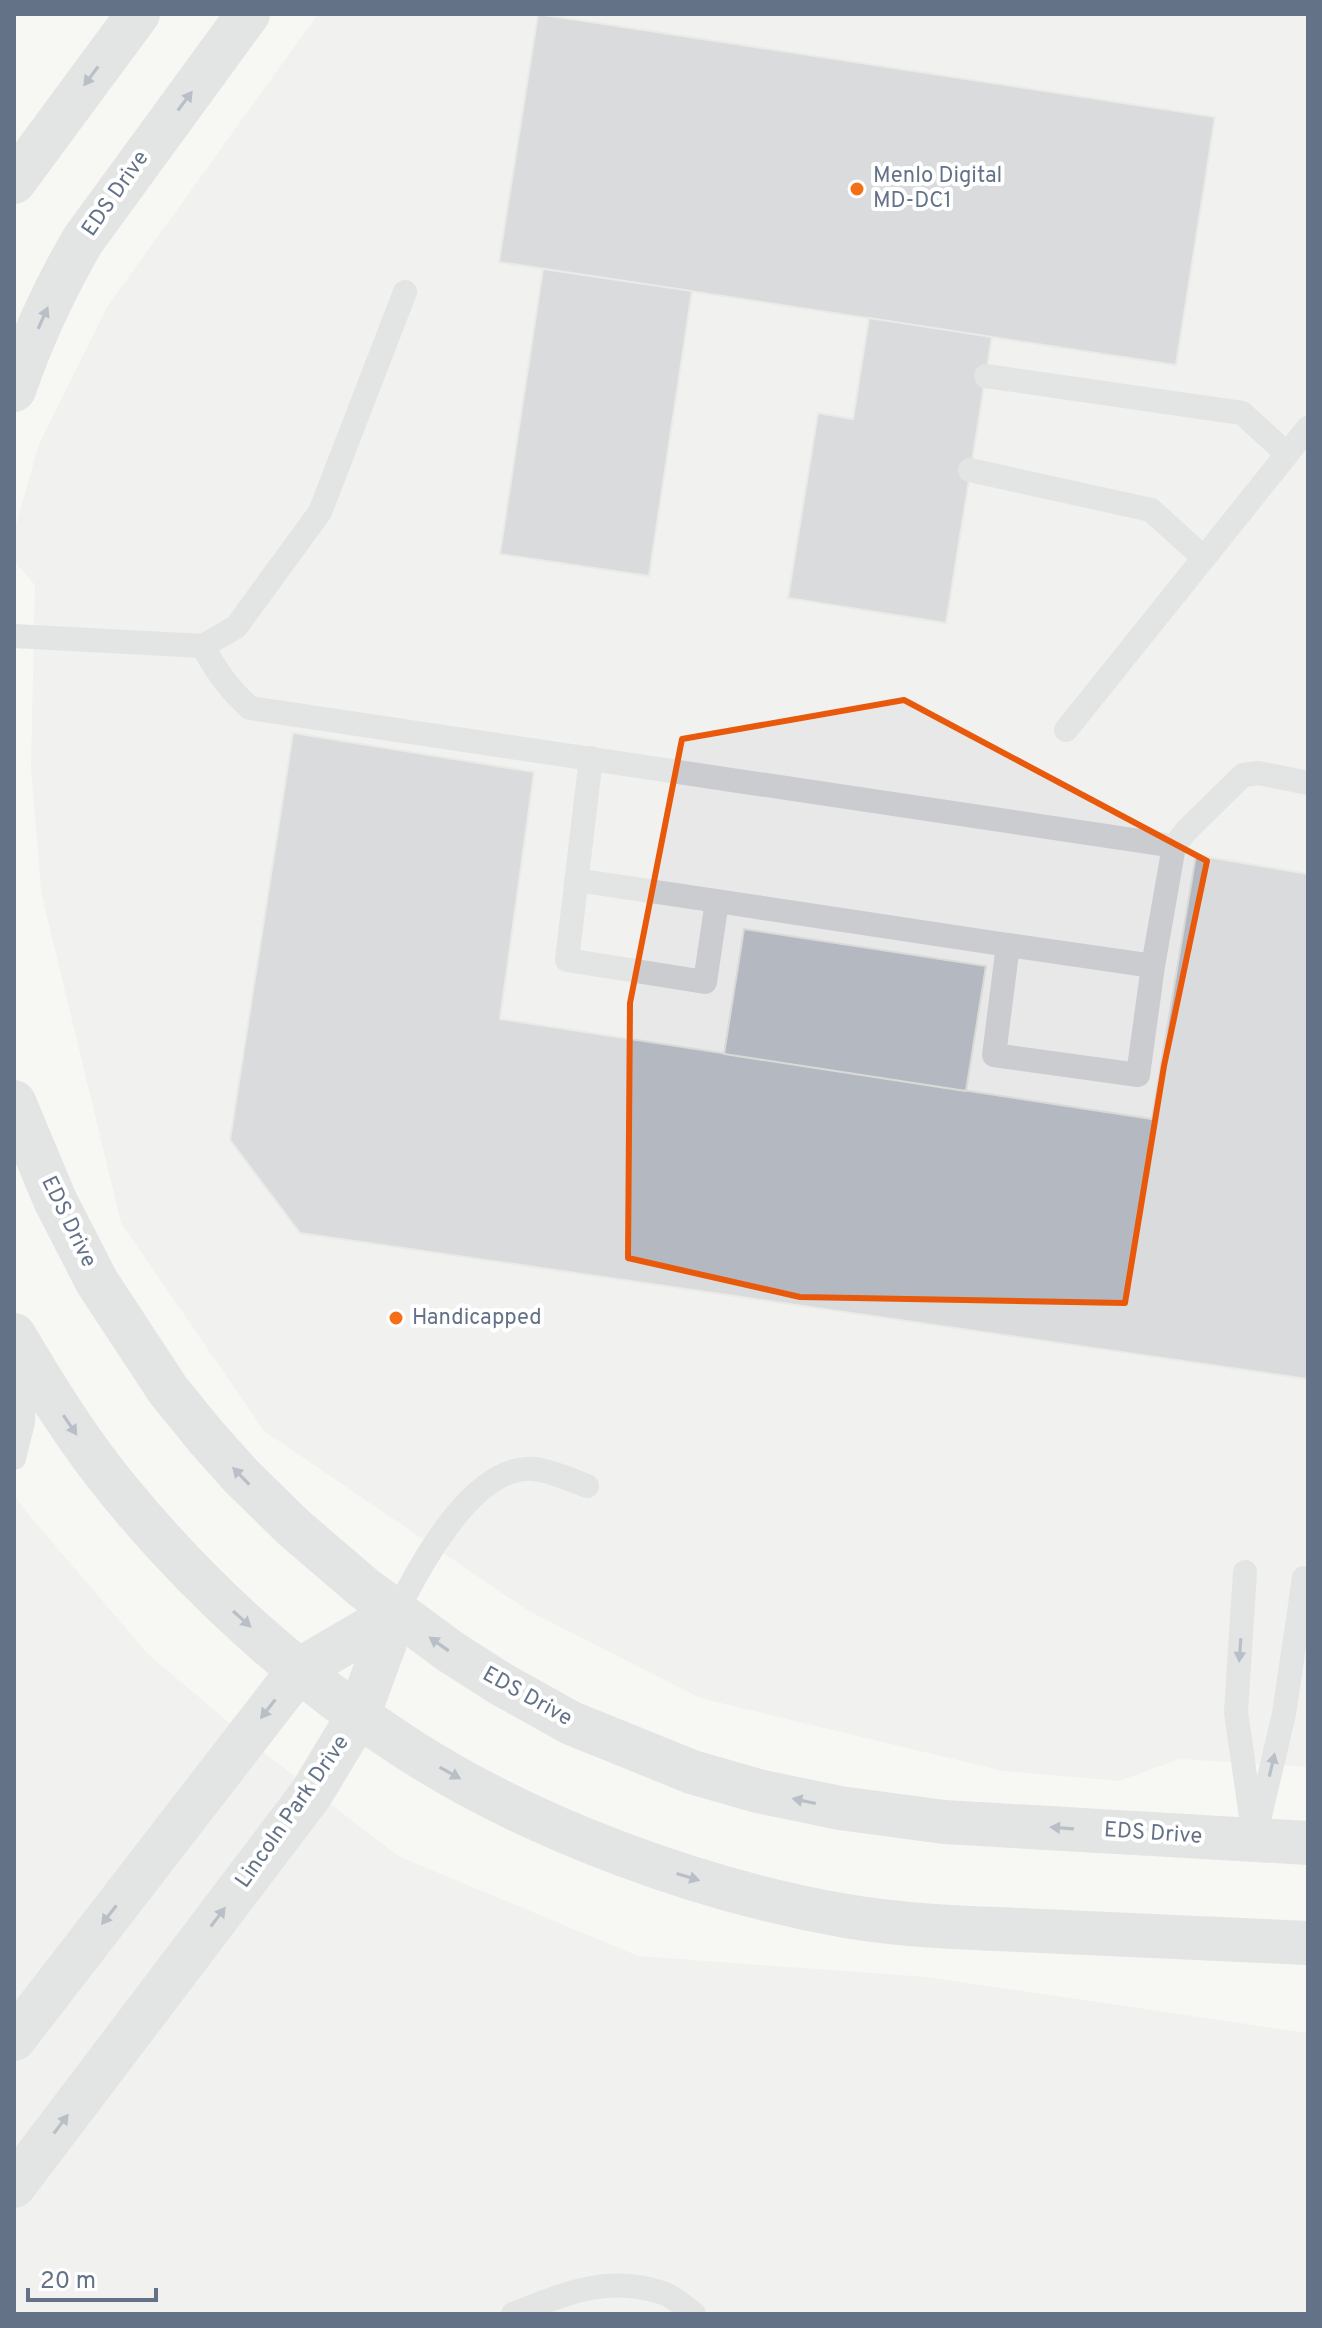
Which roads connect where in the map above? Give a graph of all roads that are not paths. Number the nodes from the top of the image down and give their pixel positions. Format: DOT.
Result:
graph roads {
  1 [pos="138,14"];
  2 [pos="248,14"];
  3 [pos="14,182"];
  4 [pos="405,292"];
  5 [pos="986,376"];
  6 [pos="14,390"];
  7 [pos="1308,428"];
  8 [pos="1287,454"];
  9 [pos="970,470"];
  10 [pos="1204,558"];
  11 [pos="14,636"];
  12 [pos="203,646"];
  13 [pos="1066,730"];
  14 [pos="591,758"];
  15 [pos="1308,783"];
  16 [pos="1174,846"];
  17 [pos="576,880"];
  18 [pos="717,901"];
  19 [pos="1008,945"];
  20 [pos="1153,966"];
  21 [pos="14,1102"];
  22 [pos="20,1346"];
  23 [pos="14,1458"];
  24 [pos="587,1486"];
  25 [pos="1245,1572"];
  26 [pos="1306,1579"];
  27 [pos="396,1613"];
  28 [pos="299,1670"];
  29 [pos="358,1716"];
  30 [pos="1254,1841"];
  31 [pos="1308,1843"];
  32 [pos="1308,1943"];
  33 [pos="14,2039"];
  34 [pos="14,2186"];
  35 [pos="513,2314"];
  36 [pos="694,2314"];
  1 -- 3 [label="street, one-way"];
  6 -- 2 [label="street, EDS Drive, one-way"];
  4 -- 12 [label="lane"];
  5 -- 8 [label="lane"];
  7 -- 8 [label="lane"];
  8 -- 10 [label="lane"];
  9 -- 10 [label="lane"];
  10 -- 13 [label="lane"];
  11 -- 12 [label="lane"];
  12 -- 14 [label="lane"];
  14 -- 16 [label="lane"];
  14 -- 17 [label="lane"];
  15 -- 16 [label="lane"];
  16 -- 20 [label="lane"];
  17 -- 18 [label="lane"];
  17 -- 18 [label="lane"];
  18 -- 19 [label="lane"];
  19 -- 20 [label="lane"];
  19 -- 20 [label="lane"];
  27 -- 21 [label="street, EDS Drive, one-way"];
  22 -- 23 [label="lane"];
  22 -- 28 [label="street, one-way"];
  24 -- 27 [label="lane"];
  25 -- 30 [label="lane, one-way"];
  30 -- 26 [label="lane, one-way"];
  27 -- 28 [label="street"];
  27 -- 29 [label="street, Lincoln Park Drive"];
  30 -- 27 [label="street, EDS Drive, one-way"];
  28 -- 29 [label="street"];
  28 -- 33 [label="street, one-way"];
  29 -- 32 [label="street, one-way"];
  34 -- 29 [label="street, Lincoln Park Drive, one-way"];
  30 -- 31 [label="street, EDS Drive"];
  35 -- 36 [label="lane"];
}
